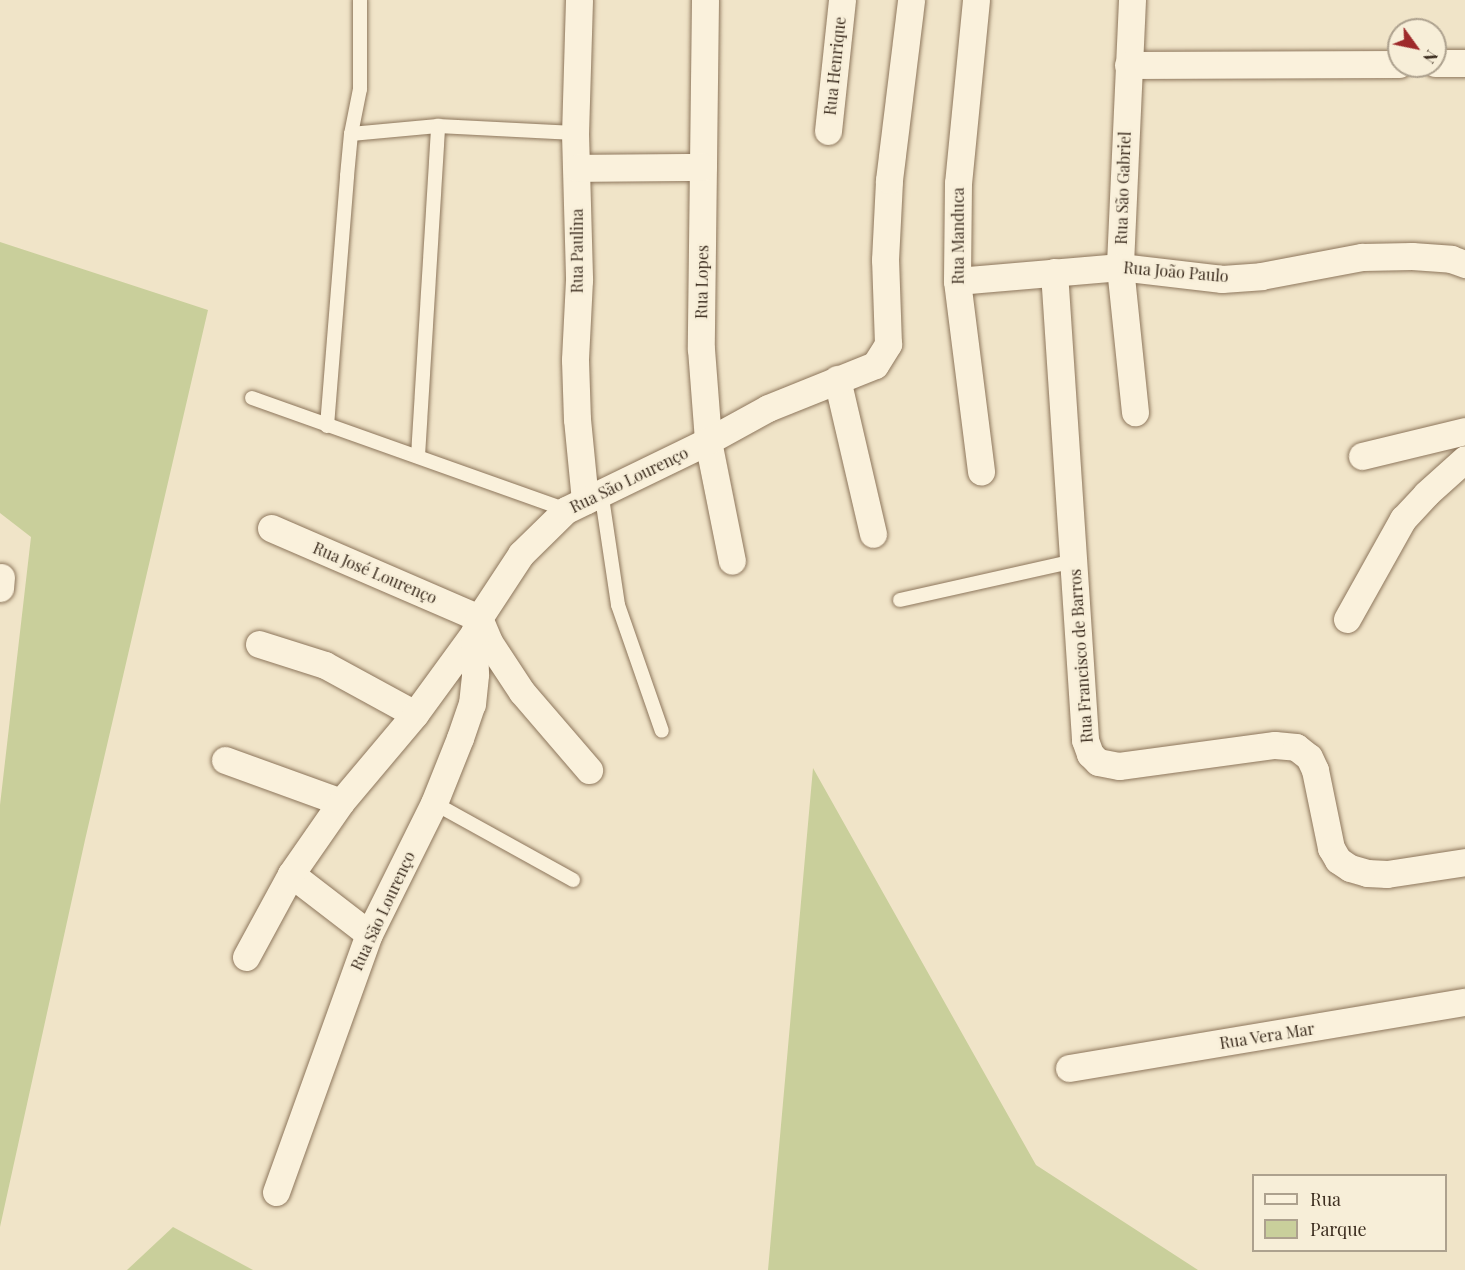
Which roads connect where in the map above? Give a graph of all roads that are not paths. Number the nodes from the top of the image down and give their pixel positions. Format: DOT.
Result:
graph roads {
  1 [pos="360,0"];
  2 [pos="579,0"];
  3 [pos="705,0"];
  4 [pos="842,0"];
  5 [pos="911,0"];
  6 [pos="976,0"];
  7 [pos="1132,0"];
  8 [pos="1447,63"];
  9 [pos="1465,63"];
  10 [pos="1387,64"];
  11 [pos="1128,65"];
  12 [pos="438,126"];
  13 [pos="828,131"];
  14 [pos="576,133"];
  15 [pos="351,134"];
  16 [pos="704,167"];
  17 [pos="576,168"];
  18 [pos="1465,264"];
  19 [pos="1120,267"];
  20 [pos="1054,273"];
  21 [pos="957,281"];
  22 [pos="837,379"];
  23 [pos="252,398"];
  24 [pos="1135,412"];
  25 [pos="327,426"];
  26 [pos="1465,431"];
  27 [pos="708,441"];
  28 [pos="418,456"];
  29 [pos="1362,456"];
  30 [pos="1465,459"];
  31 [pos="981,471"];
  32 [pos="584,501"];
  33 [pos="271,528"];
  34 [pos="873,534"];
  35 [pos="732,561"];
  36 [pos="1074,561"];
  37 [pos="900,600"];
  38 [pos="1347,619"];
  39 [pos="476,626"];
  40 [pos="259,644"];
  41 [pos="415,714"];
  42 [pos="662,731"];
  43 [pos="225,760"];
  44 [pos="589,770"];
  45 [pos="341,801"];
  46 [pos="434,804"];
  47 [pos="1465,862"];
  48 [pos="291,874"];
  49 [pos="573,880"];
  50 [pos="369,934"];
  51 [pos="246,957"];
  52 [pos="1465,1002"];
  53 [pos="1069,1068"];
  54 [pos="276,1192"];
  1 -- 15 [label="lane"];
  2 -- 14 [label="street, Rua Paulina"];
  3 -- 16 [label="street, Rua Lopes"];
  4 -- 13 [label="street, Rua Henrique"];
  5 -- 22 [label="street, Rua São Lourenço"];
  6 -- 21 [label="street, Rua Manduca"];
  7 -- 11 [label="street, Rua São Gabriel"];
  8 -- 9 [label="street"];
  10 -- 11 [label="street"];
  11 -- 19 [label="street, Rua São Gabriel"];
  12 -- 14 [label="lane"];
  12 -- 15 [label="lane"];
  12 -- 28 [label="lane"];
  14 -- 17 [label="street, Rua Paulina"];
  15 -- 25 [label="lane"];
  16 -- 17 [label="street"];
  16 -- 27 [label="street, Rua Lopes"];
  17 -- 32 [label="street, Rua Paulina"];
  18 -- 19 [label="street, Rua João Paulo"];
  19 -- 20 [label="street, Rua João Paulo"];
  19 -- 24 [label="street, Rua São Gabriel"];
  20 -- 21 [label="street, Rua João Paulo"];
  20 -- 36 [label="street, Rua Francisco de Barros"];
  21 -- 31 [label="street, Rua Manduca"];
  22 -- 27 [label="street, Rua São Lourenço"];
  22 -- 34 [label="street"];
  23 -- 25 [label="lane"];
  25 -- 28 [label="lane"];
  26 -- 29 [label="street"];
  27 -- 32 [label="street, Rua São Lourenço"];
  27 -- 35 [label="street, Rua Lopes"];
  28 -- 32 [label="lane"];
  30 -- 38 [label="street"];
  32 -- 39 [label="street, Rua São Lourenço"];
  32 -- 42 [label="lane"];
  33 -- 39 [label="street, Rua José Lourenço"];
  36 -- 37 [label="lane"];
  36 -- 47 [label="street, Rua Francisco de Barros"];
  39 -- 41 [label="street"];
  39 -- 44 [label="street"];
  39 -- 46 [label="street, Rua São Lourenço"];
  40 -- 41 [label="street"];
  41 -- 45 [label="street"];
  43 -- 45 [label="street"];
  45 -- 48 [label="street"];
  46 -- 49 [label="lane"];
  46 -- 50 [label="street, Rua São Lourenço"];
  48 -- 50 [label="street"];
  48 -- 51 [label="street"];
  50 -- 54 [label="street, Rua São Lourenço"];
  52 -- 53 [label="street, Rua Vera Mar"];
}
